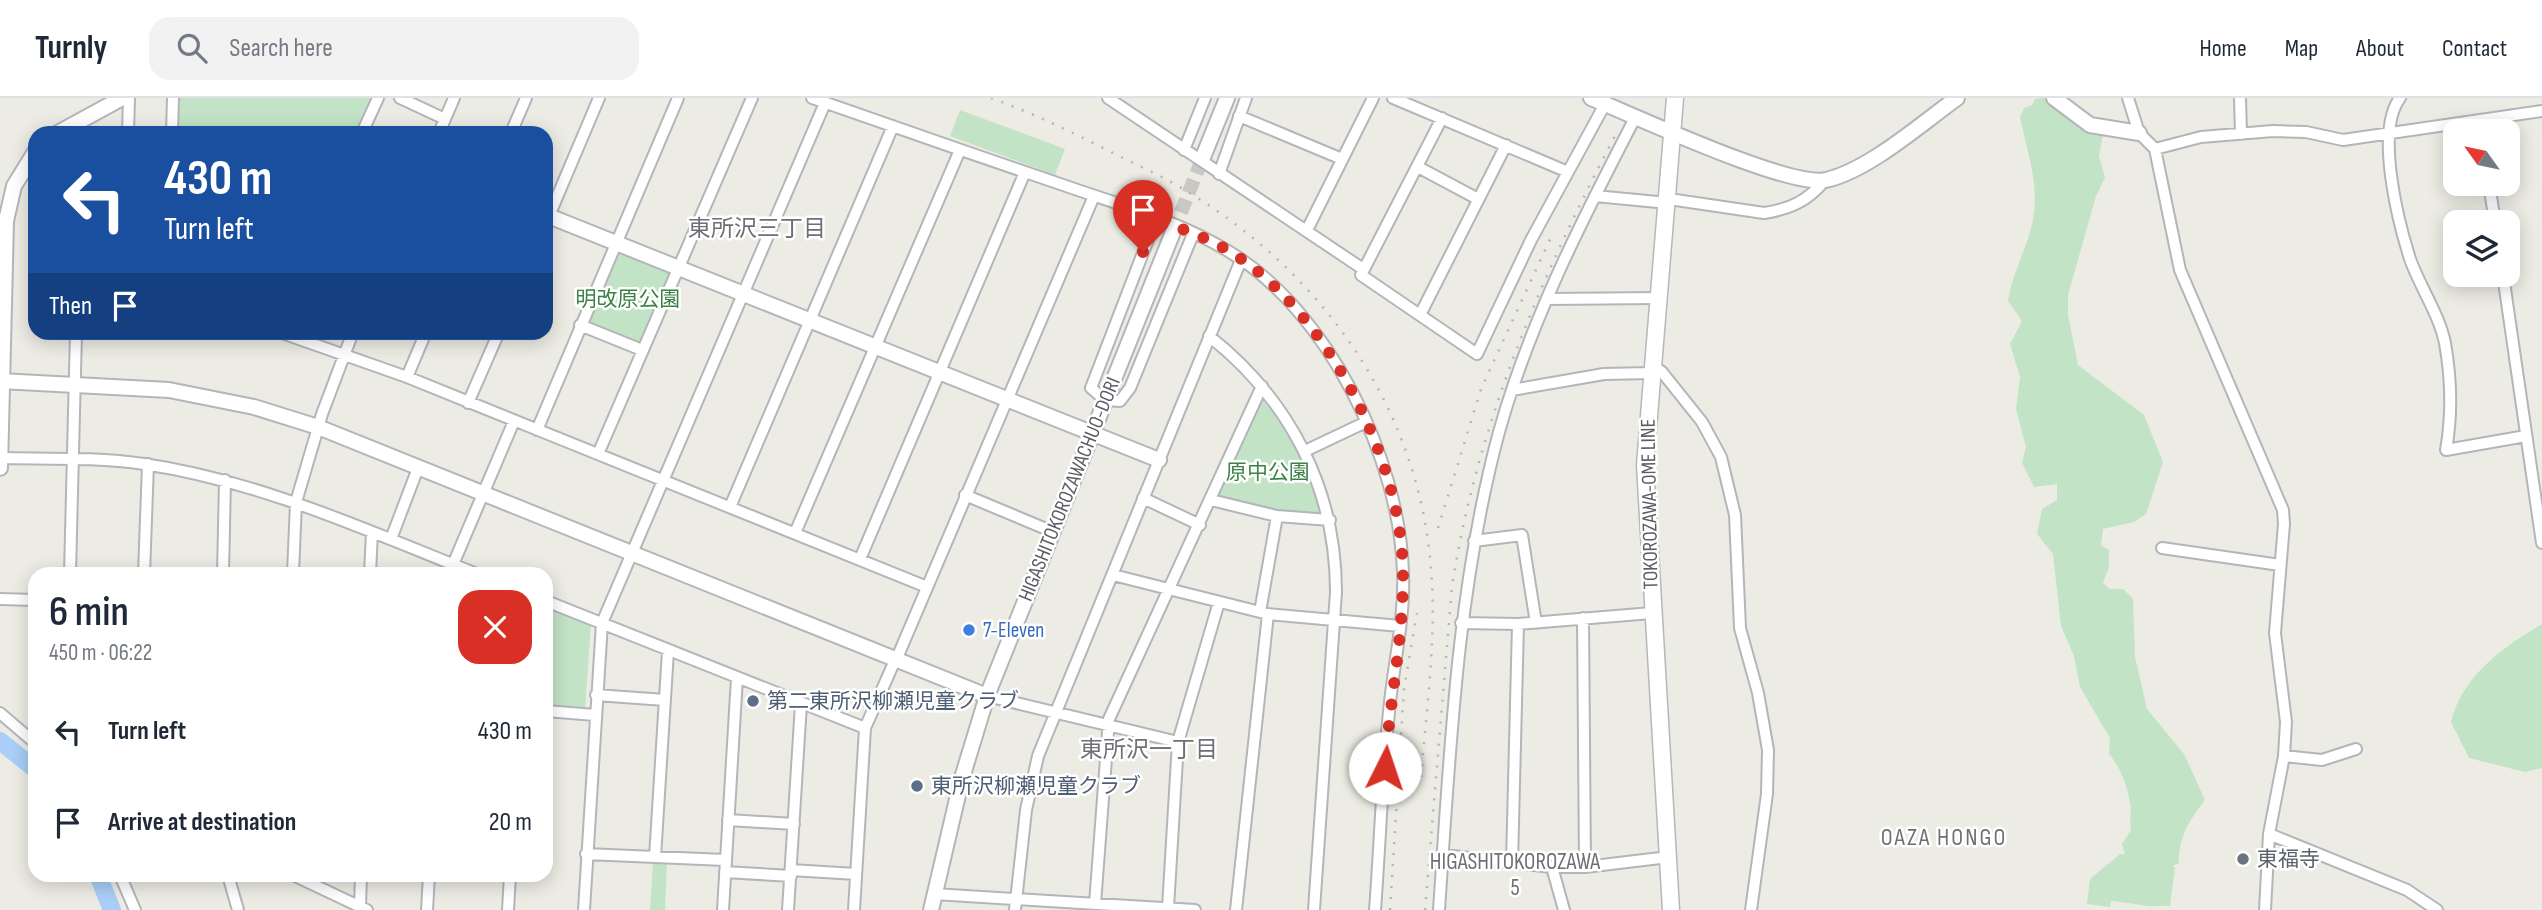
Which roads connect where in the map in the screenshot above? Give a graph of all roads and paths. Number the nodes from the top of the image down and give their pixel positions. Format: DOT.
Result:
graph roads {
  1 [pos="122,98"];
  2 [pos="129,98"];
  3 [pos="173,98"];
  4 [pos="377,98"];
  5 [pos="400,98"];
  6 [pos="454,98"];
  7 [pos="526,98"];
  8 [pos="599,98"];
  9 [pos="678,98"];
  10 [pos="752,98"];
  11 [pos="812,98"];
  12 [pos="1108,98"];
  13 [pos="1205,98"];
  14 [pos="1227,98"];
  15 [pos="1246,98"];
  16 [pos="1373,98"];
  17 [pos="1393,98"];
  18 [pos="1675,98"];
  19 [pos="1957,98"];
  20 [pos="2054,98"];
  21 [pos="2129,98"];
  22 [pos="2240,98"];
  23 [pos="2400,98"];
  24 [pos="1410,101"];
  25 [pos="1598,101"];
  26 [pos="825,103"];
  27 [pos="1124,103"];
  28 [pos="2542,111"];
  29 [pos="1239,116"];
  30 [pos="1636,116"];
  31 [pos="1442,118"];
  32 [pos="445,119"];
  33 [pos="2508,119"];
  34 [pos="83,126"];
  35 [pos="128,126"];
  36 [pos="172,126"];
  37 [pos="365,126"];
  38 [pos="442,126"];
  39 [pos="514,126"];
  40 [pos="892,126"];
  41 [pos="2443,128"];
  42 [pos="1674,132"];
  43 [pos="2388,132"];
  44 [pos="2139,133"];
  45 [pos="2241,134"];
  46 [pos="1506,145"];
  47 [pos="960,149"];
  48 [pos="2155,149"];
  49 [pos="1184,150"];
  50 [pos="1203,158"];
  51 [pos="1342,159"];
  52 [pos="28,163"];
  53 [pos="1418,167"];
  54 [pos="1025,172"];
  55 [pos="1568,172"];
  56 [pos="1219,173"];
  57 [pos="1825,180"];
  58 [pos="1094,196"];
  59 [pos="1595,196"];
  60 [pos="1478,200"];
  61 [pos="1669,201"];
  62 [pos="553,204"];
  63 [pos="1156,219"];
  64 [pos="3,220"];
  65 [pos="553,220"];
  66 [pos="1307,230"];
  67 [pos="1173,232"];
  68 [pos="1193,234"];
  69 [pos="616,243"];
  70 [pos="1241,260"];
  71 [pos="679,269"];
  72 [pos="1363,269"];
  73 [pos="2504,287"];
  74 [pos="744,294"];
  75 [pos="1659,298"];
  76 [pos="1547,299"];
  77 [pos="1420,315"];
  78 [pos="811,321"];
  79 [pos="580,325"];
  80 [pos="1209,336"];
  81 [pos="76,340"];
  82 [pos="304,340"];
  83 [pos="350,340"];
  84 [pos="423,340"];
  85 [pos="495,340"];
  86 [pos="875,346"];
  87 [pos="642,350"];
  88 [pos="344,353"];
  89 [pos="1651,368"];
  90 [pos="940,373"];
  91 [pos="407,377"];
  92 [pos="1,381"];
  93 [pos="76,383"];
  94 [pos="1262,386"];
  95 [pos="1512,390"];
  96 [pos="1006,399"];
  97 [pos="1105,400"];
  98 [pos="468,402"];
  99 [pos="513,421"];
  100 [pos="1366,422"];
  101 [pos="318,427"];
  102 [pos="537,430"];
  103 [pos="1092,433"];
  104 [pos="2526,436"];
  105 [pos="1305,451"];
  106 [pos="598,454"];
  107 [pos="0,458"];
  108 [pos="1159,460"];
  109 [pos="73,461"];
  110 [pos="148,464"];
  111 [pos="0,468"];
  112 [pos="418,468"];
  113 [pos="225,480"];
  114 [pos="663,481"];
  115 [pos="483,493"];
  116 [pos="965,495"];
  117 [pos="1143,498"];
  118 [pos="1211,500"];
  119 [pos="296,502"];
  120 [pos="730,507"];
  121 [pos="1277,516"];
  122 [pos="1330,520"];
  123 [pos="1200,525"];
  124 [pos="1051,531"];
  125 [pos="372,532"];
  126 [pos="795,533"];
  127 [pos="391,539"];
  128 [pos="1474,541"];
  129 [pos="2542,542"];
  130 [pos="2161,548"];
  131 [pos="631,554"];
  132 [pos="860,559"];
  133 [pos="2280,565"];
  134 [pos="70,567"];
  135 [pos="144,567"];
  136 [pos="223,567"];
  137 [pos="293,567"];
  138 [pos="370,567"];
  139 [pos="446,567"];
  140 [pos="451,567"];
  141 [pos="1113,575"];
  142 [pos="927,587"];
  143 [pos="1170,589"];
  144 [pos="0,599"];
  145 [pos="28,600"];
  146 [pos="1219,602"];
  147 [pos="553,604"];
  148 [pos="1264,613"];
  149 [pos="1652,613"];
  150 [pos="1583,618"];
  151 [pos="1334,620"];
  152 [pos="602,623"];
  153 [pos="1461,623"];
  154 [pos="1536,623"];
  155 [pos="1518,624"];
  156 [pos="1400,626"];
  157 [pos="668,651"];
  158 [pos="896,658"];
  159 [pos="737,678"];
  160 [pos="596,695"];
  161 [pos="987,696"];
  162 [pos="665,700"];
  163 [pos="801,704"];
  164 [pos="553,712"];
  165 [pos="1054,712"];
  166 [pos="0,713"];
  167 [pos="595,715"];
  168 [pos="1107,724"];
  169 [pos="865,728"];
  170 [pos="28,737"];
  171 [pos="1178,742"];
  172 [pos="2356,749"];
  173 [pos="2284,756"];
  174 [pos="728,820"];
  175 [pos="794,824"];
  176 [pos="2269,834"];
  177 [pos="586,854"];
  178 [pos="1443,855"];
  179 [pos="655,857"];
  180 [pos="1669,857"];
  181 [pos="725,860"];
  182 [pos="1512,863"];
  183 [pos="1552,867"];
  184 [pos="1585,867"];
  185 [pos="725,872"];
  186 [pos="791,873"];
  187 [pos="856,874"];
  188 [pos="123,882"];
  189 [pos="230,882"];
  190 [pos="308,882"];
  191 [pos="361,882"];
  192 [pos="429,882"];
  193 [pos="510,882"];
  194 [pos="934,894"];
  195 [pos="1016,904"];
  196 [pos="1095,904"];
  197 [pos="363,908"];
  198 [pos="1168,908"];
  199 [pos="135,910"];
  200 [pos="238,910"];
  201 [pos="427,910"];
  202 [pos="508,910"];
  203 [pos="584,910"];
  204 [pos="723,910"];
  205 [pos="788,910"];
  206 [pos="854,910"];
  207 [pos="932,910"];
  208 [pos="1195,910"];
  209 [pos="1236,910"];
  210 [pos="1314,910"];
  211 [pos="1376,910"];
  212 [pos="1439,910"];
  213 [pos="1564,910"];
  214 [pos="1671,910"];
  215 [pos="1751,910"];
  216 [pos="2265,910"];
  217 [pos="2437,910"];
  1 -- 34 [label="street"];
  2 -- 35 [label="street"];
  3 -- 36 [label="street"];
  4 -- 37 [label="street"];
  5 -- 32 [label="street"];
  6 -- 32 [label="street"];
  7 -- 39 [label="street"];
  8 -- 62 [label="street"];
  9 -- 69 [label="street"];
  10 -- 71 [label="street"];
  11 -- 26 [label="street"];
  12 -- 27 [label="street"];
  13 -- 49 [label="street"];
  14 -- 50 [label="street"];
  15 -- 29 [label="street"];
  16 -- 51 [label="street"];
  17 -- 24 [label="street"];
  18 -- 42 [label="main road, TOKOROZAWA-OME LINE"];
  19 -- 57 [label="street"];
  20 -- 44 [label="street"];
  21 -- 44 [label="street"];
  22 -- 45 [label="street"];
  23 -- 43 [label="street"];
  24 -- 31 [label="street"];
  25 -- 30 [label="street"];
  25 -- 55 [label="street"];
  26 -- 40 [label="street"];
  26 -- 74 [label="street"];
  27 -- 49 [label="street"];
  28 -- 33 [label="street"];
  29 -- 51 [label="street"];
  29 -- 56 [label="street"];
  30 -- 42 [label="street"];
  30 -- 59 [label="street"];
  31 -- 46 [label="street"];
  31 -- 53 [label="street"];
  32 -- 38 [label="street"];
  40 -- 47 [label="street"];
  40 -- 78 [label="street"];
  41 -- 43 [label="street"];
  42 -- 57 [label="street"];
  42 -- 61 [label="main road, TOKOROZAWA-OME LINE"];
  43 -- 45 [label="street"];
  43 -- 104 [label="street"];
  44 -- 48 [label="street"];
  45 -- 48 [label="street"];
  46 -- 55 [label="street"];
  46 -- 60 [label="street"];
  47 -- 54 [label="street"];
  47 -- 86 [label="street"];
  48 -- 133 [label="street"];
  49 -- 56 [label="street"];
  51 -- 66 [label="street"];
  52 -- 64 [label="street"];
  53 -- 60 [label="street"];
  53 -- 72 [label="street"];
  54 -- 58 [label="street"];
  54 -- 90 [label="street"];
  55 -- 77 [label="street"];
  56 -- 66 [label="street"];
  57 -- 61 [label="street"];
  58 -- 63 [label="street"];
  58 -- 96 [label="street"];
  59 -- 61 [label="street"];
  59 -- 76 [label="street"];
  60 -- 77 [label="street"];
  61 -- 75 [label="main road, TOKOROZAWA-OME LINE"];
  63 -- 68 [label="street"];
  63 -- 97 [label="street"];
  64 -- 92 [label="street"];
  65 -- 69 [label="street"];
  66 -- 72 [label="street"];
  67 -- 97 [label="street, HIGASHITOKOROZAWACHUO-DORI"];
  68 -- 70 [label="street"];
  68 -- 97 [label="street"];
  69 -- 71 [label="street"];
  69 -- 79 [label="street"];
  70 -- 80 [label="street"];
  70 -- 100 [label="street"];
  71 -- 74 [label="street"];
  71 -- 87 [label="street"];
  72 -- 77 [label="street"];
  73 -- 104 [label="street"];
  74 -- 78 [label="street"];
  74 -- 114 [label="street"];
  75 -- 76 [label="street"];
  75 -- 89 [label="main road, TOKOROZAWA-OME LINE"];
  76 -- 95 [label="street"];
  78 -- 86 [label="street"];
  78 -- 120 [label="street"];
  79 -- 87 [label="street"];
  79 -- 102 [label="street"];
  80 -- 94 [label="street"];
  80 -- 108 [label="street"];
  81 -- 93 [label="street"];
  82 -- 88 [label="street"];
  83 -- 88 [label="street"];
  84 -- 91 [label="street"];
  85 -- 98 [label="street"];
  86 -- 90 [label="street"];
  86 -- 126 [label="street"];
  87 -- 106 [label="street"];
  88 -- 91 [label="street"];
  88 -- 101 [label="street"];
  89 -- 95 [label="street"];
  89 -- 149 [label="main road, TOKOROZAWA-OME LINE"];
  89 -- 215 [label="street"];
  90 -- 96 [label="street"];
  90 -- 132 [label="street"];
  91 -- 98 [label="street"];
  92 -- 93 [label="street"];
  92 -- 107 [label="street"];
  93 -- 101 [label="street"];
  93 -- 109 [label="street"];
  94 -- 105 [label="street"];
  94 -- 118 [label="street"];
  95 -- 128 [label="street"];
  96 -- 103 [label="street"];
  96 -- 116 [label="street"];
  97 -- 103 [label="street, HIGASHITOKOROZAWACHUO-DORI"];
  98 -- 99 [label="street"];
  99 -- 102 [label="street"];
  99 -- 115 [label="street"];
  100 -- 105 [label="street"];
  100 -- 156 [label="street"];
  101 -- 112 [label="street"];
  101 -- 119 [label="street"];
  102 -- 106 [label="street"];
  103 -- 108 [label="street"];
  103 -- 124 [label="street, HIGASHITOKOROZAWACHUO-DORI"];
  104 -- 129 [label="street"];
  105 -- 122 [label="street"];
  106 -- 114 [label="street"];
  107 -- 109 [label="street"];
  107 -- 111 [label="street"];
  108 -- 117 [label="street"];
  109 -- 110 [label="street"];
  109 -- 134 [label="street"];
  110 -- 113 [label="street"];
  110 -- 135 [label="street"];
  112 -- 115 [label="street"];
  112 -- 127 [label="street"];
  113 -- 119 [label="street"];
  113 -- 136 [label="street"];
  114 -- 120 [label="street"];
  114 -- 131 [label="street"];
  115 -- 131 [label="street"];
  115 -- 140 [label="street"];
  116 -- 124 [label="street"];
  116 -- 142 [label="street"];
  117 -- 123 [label="street"];
  117 -- 141 [label="street"];
  118 -- 121 [label="street"];
  118 -- 123 [label="street"];
  119 -- 125 [label="street"];
  119 -- 137 [label="street"];
  120 -- 126 [label="street"];
  121 -- 122 [label="street"];
  121 -- 148 [label="street"];
  122 -- 151 [label="street"];
  123 -- 143 [label="street"];
  124 -- 161 [label="street, HIGASHITOKOROZAWACHUO-DORI"];
  125 -- 127 [label="street"];
  125 -- 138 [label="street"];
  126 -- 132 [label="street"];
  127 -- 139 [label="street"];
  128 -- 153 [label="street"];
  128 -- 154 [label="street"];
  130 -- 133 [label="street"];
  131 -- 152 [label="street"];
  131 -- 158 [label="street"];
  132 -- 142 [label="street"];
  133 -- 173 [label="street"];
  141 -- 143 [label="street"];
  141 -- 165 [label="street"];
  142 -- 158 [label="street"];
  143 -- 146 [label="street"];
  143 -- 168 [label="street"];
  144 -- 145 [label="street"];
  146 -- 148 [label="street"];
  146 -- 171 [label="street"];
  147 -- 152 [label="street"];
  148 -- 151 [label="street"];
  148 -- 209 [label="street"];
  149 -- 150 [label="street"];
  149 -- 180 [label="main road, TOKOROZAWA-OME LINE"];
  150 -- 154 [label="street"];
  150 -- 184 [label="street"];
  151 -- 156 [label="street"];
  151 -- 210 [label="street"];
  152 -- 157 [label="street"];
  152 -- 160 [label="street"];
  153 -- 155 [label="street"];
  153 -- 178 [label="street"];
  154 -- 155 [label="street"];
  155 -- 182 [label="street"];
  156 -- 211 [label="street"];
  157 -- 159 [label="street"];
  157 -- 162 [label="street"];
  158 -- 161 [label="street"];
  158 -- 169 [label="street"];
  159 -- 163 [label="street"];
  159 -- 174 [label="street"];
  160 -- 162 [label="street"];
  160 -- 167 [label="street"];
  161 -- 165 [label="street"];
  161 -- 194 [label="street, HIGASHITOKOROZAWACHUO-DORI"];
  162 -- 179 [label="street"];
  163 -- 169 [label="street"];
  163 -- 175 [label="street"];
  164 -- 167 [label="street"];
  165 -- 168 [label="street"];
  165 -- 195 [label="street"];
  166 -- 170 [label="street"];
  167 -- 177 [label="street"];
  168 -- 171 [label="street"];
  168 -- 196 [label="street"];
  169 -- 187 [label="street"];
  171 -- 198 [label="street"];
  172 -- 173 [label="street"];
  173 -- 176 [label="street"];
  174 -- 175 [label="street"];
  174 -- 181 [label="street"];
  175 -- 186 [label="street"];
  176 -- 216 [label="street"];
  176 -- 217 [label="street"];
  177 -- 179 [label="street"];
  177 -- 203 [label="street"];
  178 -- 182 [label="street"];
  178 -- 212 [label="street"];
  179 -- 181 [label="street"];
  180 -- 184 [label="street"];
  180 -- 214 [label="main road, TOKOROZAWA-OME LINE"];
  181 -- 185 [label="street"];
  182 -- 183 [label="street"];
  183 -- 184 [label="street"];
  183 -- 213 [label="street"];
  185 -- 186 [label="street"];
  185 -- 204 [label="street"];
  186 -- 187 [label="street"];
  186 -- 205 [label="street"];
  187 -- 206 [label="street"];
  188 -- 199 [label="street"];
  189 -- 200 [label="street"];
  190 -- 197 [label="street"];
  191 -- 197 [label="street"];
  192 -- 201 [label="street"];
  193 -- 202 [label="street"];
  194 -- 195 [label="street"];
  194 -- 207 [label="street, HIGASHITOKOROZAWACHUO-DORI"];
  195 -- 196 [label="street"];
  196 -- 198 [label="street"];
  198 -- 208 [label="street"];
}
